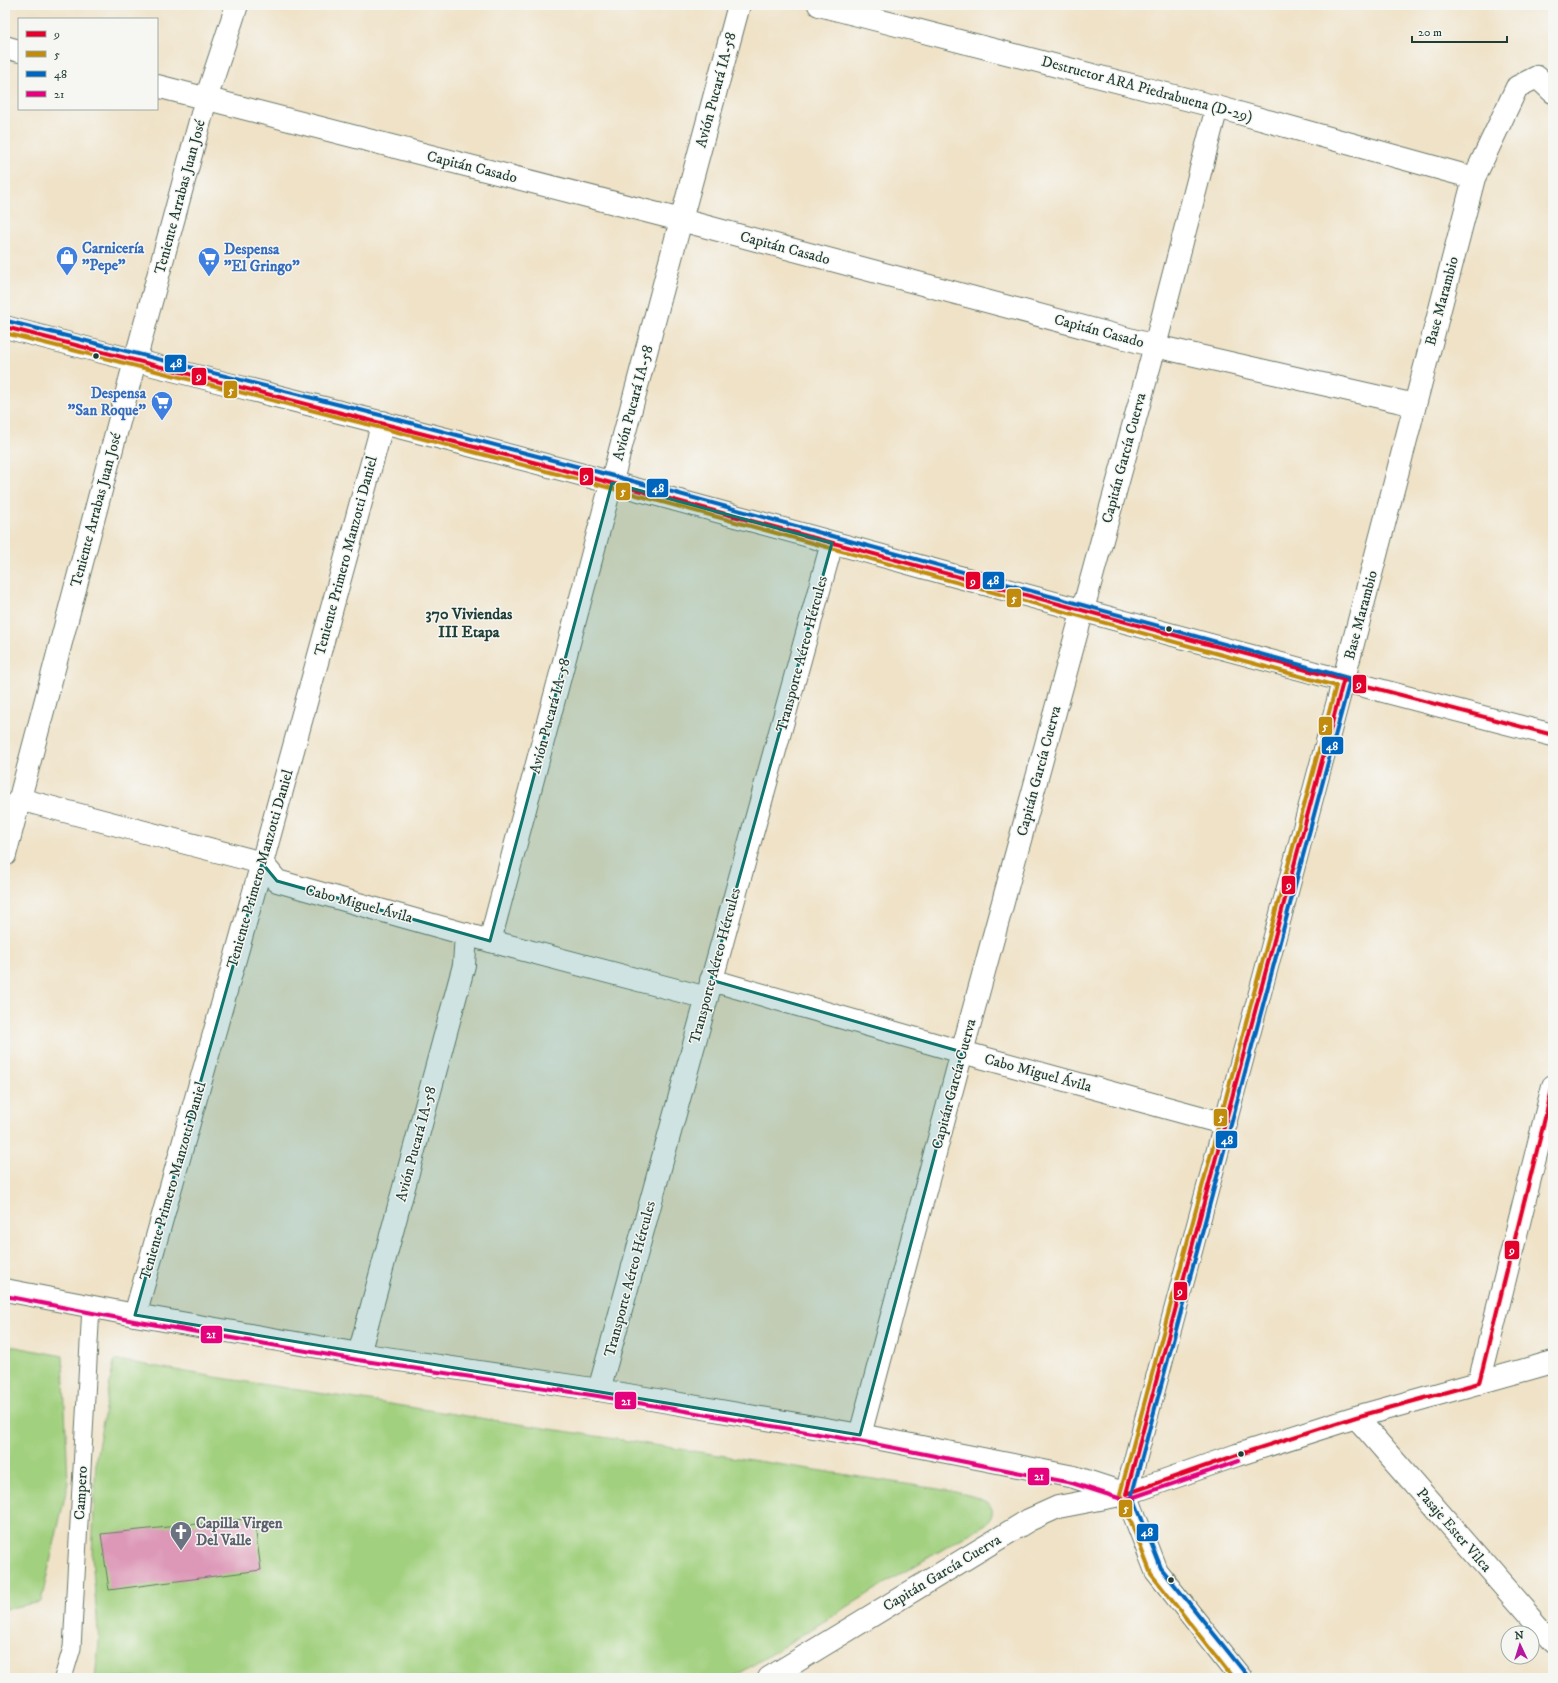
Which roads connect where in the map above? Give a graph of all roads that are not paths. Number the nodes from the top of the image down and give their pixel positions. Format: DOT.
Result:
graph roads {
  1 [pos="237,5"];
  2 [pos="739,5"];
  3 [pos="818,5"];
  4 [pos="5,47"];
  5 [pos="18,51"];
  6 [pos="158,86"];
  7 [pos="1553,92"];
  8 [pos="206,98"];
  9 [pos="1217,107"];
  10 [pos="1474,178"];
  11 [pos="681,220"];
  12 [pos="5,327"];
  13 [pos="1155,346"];
  14 [pos="135,361"];
  15 [pos="1415,405"];
  16 [pos="383,422"];
  17 [pos="612,482"];
  18 [pos="832,543"];
  19 [pos="1082,611"];
  20 [pos="1343,682"];
  21 [pos="1553,735"];
  22 [pos="19,798"];
  23 [pos="5,855"];
  24 [pos="262,863"];
  25 [pos="466,934"];
  26 [pos="490,941"];
  27 [pos="709,989"];
  28 [pos="962,1052"];
  29 [pos="1553,1086"];
  30 [pos="1226,1124"];
  31 [pos="5,1290"];
  32 [pos="91,1307"];
  33 [pos="135,1315"];
  34 [pos="360,1354"];
  35 [pos="1553,1362"];
  36 [pos="1479,1383"];
  37 [pos="599,1390"];
  38 [pos="1356,1417"];
  39 [pos="860,1435"];
  40 [pos="1126,1494"];
  41 [pos="1553,1643"];
  42 [pos="63,1678"];
  43 [pos="769,1678"];
  44 [pos="1241,1678"];
  1 -- 8 [label="street, Teniente Arrabas Juan José"];
  2 -- 11 [label="street, Avión Pucará IA-58"];
  3 -- 9 [label="street, Destructor ARA Piedrabuena (D-29)"];
  4 -- 5 [label="street"];
  6 -- 8 [label="street, Capitán Casado"];
  7 -- 10 [label="street, Base Marambio"];
  8 -- 11 [label="street, Capitán Casado"];
  8 -- 14 [label="street, Teniente Arrabas Juan José"];
  9 -- 10 [label="street, Destructor ARA Piedrabuena (D-29)"];
  9 -- 13 [label="street, Capitán García Cuerva"];
  10 -- 15 [label="street, Base Marambio"];
  11 -- 13 [label="street, Capitán Casado"];
  11 -- 17 [label="street, Avión Pucará IA-58"];
  12 -- 14 [label="street"];
  13 -- 15 [label="street, Capitán Casado"];
  13 -- 19 [label="street, Capitán García Cuerva"];
  14 -- 16 [label="street"];
  14 -- 22 [label="street, Teniente Arrabas Juan José"];
  15 -- 20 [label="street, Base Marambio"];
  16 -- 17 [label="street"];
  16 -- 24 [label="street, Teniente Primero Manzotti Daniel"];
  17 -- 18 [label="street"];
  17 -- 26 [label="street, Avión Pucará IA-58"];
  18 -- 19 [label="street"];
  18 -- 27 [label="street, Transporte Aéreo Hércules"];
  19 -- 20 [label="street"];
  19 -- 28 [label="street, Capitán García Cuerva"];
  20 -- 21 [label="street"];
  20 -- 30 [label="street, Base Marambio"];
  22 -- 23 [label="street, Teniente Arrabas Juan José"];
  22 -- 24 [label="street"];
  24 -- 25 [label="street, Cabo Miguel Ávila"];
  24 -- 33 [label="street, Teniente Primero Manzotti Daniel"];
  25 -- 26 [label="street, Cabo Miguel Ávila"];
  25 -- 34 [label="street, Avión Pucará IA-58"];
  26 -- 27 [label="street, Cabo Miguel Ávila"];
  27 -- 28 [label="street, Cabo Miguel Ávila"];
  27 -- 37 [label="street, Transporte Aéreo Hércules"];
  28 -- 30 [label="street, Cabo Miguel Ávila"];
  28 -- 39 [label="street, Capitán García Cuerva"];
  29 -- 36 [label="street"];
  30 -- 40 [label="street, Base Marambio"];
  31 -- 32 [label="street"];
  32 -- 33 [label="street"];
  32 -- 42 [label="lane, Campero"];
  33 -- 34 [label="street"];
  34 -- 37 [label="street"];
  35 -- 36 [label="street, Capitán García Cuerva"];
  36 -- 38 [label="street, Capitán García Cuerva"];
  37 -- 39 [label="street"];
  38 -- 40 [label="street, Capitán García Cuerva"];
  38 -- 41 [label="street, Pasaje Ester Vilca"];
  39 -- 40 [label="street"];
  40 -- 43 [label="street, Capitán García Cuerva"];
  40 -- 44 [label="street"];
}
